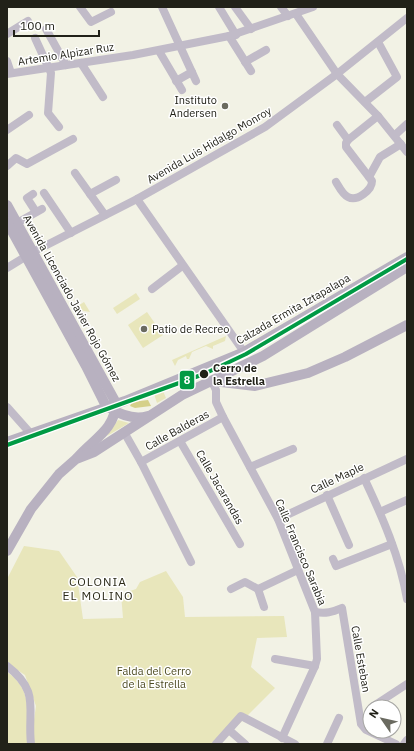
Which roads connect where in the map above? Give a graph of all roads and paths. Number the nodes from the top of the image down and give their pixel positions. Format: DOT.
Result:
graph roads {
  1 [pos="80,7"];
  2 [pos="162,7"];
  3 [pos="219,7"];
  4 [pos="235,7"];
  5 [pos="281,7"];
  6 [pos="313,7"];
  7 [pos="111,12"];
  8 [pos="296,14"];
  9 [pos="288,16"];
  10 [pos="407,18"];
  11 [pos="28,21"];
  12 [pos="46,29"];
  13 [pos="250,29"];
  14 [pos="7,34"];
  15 [pos="233,35"];
  16 [pos="35,38"];
  17 [pos="378,42"];
  18 [pos="179,47"];
  19 [pos="266,50"];
  20 [pos="159,51"];
  21 [pos="7,61"];
  22 [pos="245,62"];
  23 [pos="81,63"];
  24 [pos="66,65"];
  25 [pos="50,68"];
  26 [pos="251,71"];
  27 [pos="192,72"];
  28 [pos="9,74"];
  29 [pos="337,74"];
  30 [pos="176,81"];
  31 [pos="196,82"];
  32 [pos="182,90"];
  33 [pos="103,97"];
  34 [pos="366,102"];
  35 [pos="29,115"];
  36 [pos="378,116"];
  37 [pos="407,124"];
  38 [pos="337,125"];
  39 [pos="59,127"];
  40 [pos="7,130"];
  41 [pos="395,135"];
  42 [pos="73,139"];
  43 [pos="348,140"];
  44 [pos="401,144"];
  45 [pos="407,152"];
  46 [pos="7,166"];
  47 [pos="75,173"];
  48 [pos="369,177"];
  49 [pos="116,180"];
  50 [pos="336,182"];
  51 [pos="44,193"];
  52 [pos="33,194"];
  53 [pos="90,194"];
  54 [pos="136,199"];
  55 [pos="7,205"];
  56 [pos="105,215"];
  57 [pos="12,223"];
  58 [pos="71,233"];
  59 [pos="29,254"];
  60 [pos="407,257"];
  61 [pos="182,266"];
  62 [pos="407,267"];
  63 [pos="7,268"];
  64 [pos="152,289"];
  65 [pos="407,325"];
  66 [pos="244,352"];
  67 [pos="211,380"];
  68 [pos="7,407"];
  69 [pos="112,407"];
  70 [pos="154,414"];
  71 [pos="223,417"];
  72 [pos="124,432"];
  73 [pos="32,434"];
  74 [pos="180,441"];
  75 [pos="7,442"];
  76 [pos="293,449"];
  77 [pos="76,459"];
  78 [pos="407,459"];
  79 [pos="141,462"];
  80 [pos="250,467"];
  81 [pos="364,478"];
  82 [pos="327,495"];
  83 [pos="407,500"];
  84 [pos="380,512"];
  85 [pos="278,518"];
  86 [pos="240,544"];
  87 [pos="392,544"];
  88 [pos="349,545"];
  89 [pos="7,551"];
  90 [pos="333,559"];
  91 [pos="191,562"];
  92 [pos="298,570"];
  93 [pos="232,589"];
  94 [pos="258,589"];
  95 [pos="407,599"];
  96 [pos="264,607"];
  97 [pos="315,612"];
  98 [pos="275,659"];
  99 [pos="7,666"];
  100 [pos="315,666"];
  101 [pos="407,684"];
  102 [pos="384,699"];
  103 [pos="360,715"];
  104 [pos="339,718"];
  105 [pos="229,730"];
  106 [pos="282,738"];
  107 [pos="376,740"];
  108 [pos="407,740"];
  109 [pos="32,744"];
  110 [pos="216,744"];
  111 [pos="245,744"];
  112 [pos="295,744"];
  113 [pos="328,744"];
  114 [pos="396,744"];
  115 [pos="404,744"];
  1 -- 7 [label="street"];
  2 -- 18 [label="street"];
  3 -- 15 [label="street"];
  4 -- 13 [label="street"];
  5 -- 9 [label="street"];
  6 -- 8 [label="street, Artemio Alpizar Ruz"];
  8 -- 9 [label="street, Artemio Alpizar Ruz"];
  8 -- 29 [label="street"];
  9 -- 13 [label="street, Artemio Alpizar Ruz"];
  10 -- 17 [label="street, Avenida Luis Hidalgo Monroy"];
  11 -- 14 [label="street"];
  12 -- 24 [label="street"];
  13 -- 15 [label="street, Artemio Alpizar Ruz"];
  15 -- 18 [label="street, Artemio Alpizar Ruz"];
  15 -- 22 [label="street"];
  16 -- 25 [label="street"];
  17 -- 29 [label="street, Avenida Luis Hidalgo Monroy"];
  17 -- 34 [label="street"];
  18 -- 20 [label="street, Artemio Alpizar Ruz"];
  18 -- 27 [label="street"];
  19 -- 22 [label="street"];
  20 -- 23 [label="street, Artemio Alpizar Ruz"];
  20 -- 30 [label="street"];
  21 -- 28 [label="street"];
  22 -- 26 [label="street"];
  23 -- 24 [label="street, Artemio Alpizar Ruz"];
  23 -- 33 [label="street"];
  24 -- 25 [label="street, Artemio Alpizar Ruz"];
  25 -- 28 [label="street, Artemio Alpizar Ruz"];
  25 -- 39 [label="street"];
  27 -- 30 [label="street"];
  27 -- 31 [label="street"];
  29 -- 34 [label="street"];
  29 -- 54 [label="street, Avenida Luis Hidalgo Monroy"];
  30 -- 32 [label="street"];
  34 -- 36 [label="street"];
  35 -- 40 [label="street"];
  36 -- 41 [label="street"];
  36 -- 43 [label="street"];
  37 -- 41 [label="street"];
  38 -- 43 [label="street"];
  41 -- 44 [label="street"];
  42 -- 46 [label="street"];
  43 -- 48 [label="street"];
  44 -- 45 [label="street"];
  44 -- 48 [label="street"];
  47 -- 53 [label="street"];
  48 -- 50 [label="street"];
  49 -- 53 [label="street"];
  51 -- 58 [label="street"];
  52 -- 57 [label="street"];
  53 -- 56 [label="street"];
  54 -- 56 [label="street, Avenida Luis Hidalgo Monroy"];
  54 -- 61 [label="street"];
  55 -- 57 [label="main road, Avenida Licenciado Javier Rojo Gómez"];
  56 -- 58 [label="street, Avenida Luis Hidalgo Monroy"];
  57 -- 59 [label="main road, Avenida Licenciado Javier Rojo Gómez"];
  58 -- 59 [label="street, Avenida Luis Hidalgo Monroy"];
  59 -- 63 [label="street, Avenida Luis Hidalgo Monroy"];
  59 -- 69 [label="main road, Avenida Licenciado Javier Rojo Gómez"];
  60 -- 66 [label="main road, Calzada Ermita Iztapalapa"];
  61 -- 64 [label="street"];
  61 -- 66 [label="street"];
  62 -- 67 [label="main road, Calzada Ermita Iztapalapa"];
  65 -- 67 [label="main road"];
  66 -- 69 [label="main road, Calzada Ermita Iztapalapa"];
  67 -- 70 [label="main road, Calzada Ermita Iztapalapa"];
  67 -- 71 [label="street, Calle Francisco Sarabia"];
  68 -- 73 [label="street"];
  69 -- 70 [label="main road"];
  69 -- 73 [label="main road, Calzada Ermita Iztapalapa"];
  69 -- 77 [label="main road"];
  70 -- 72 [label="main road, Calzada Ermita Iztapalapa"];
  71 -- 74 [label="street, Calle Balderas"];
  71 -- 80 [label="street, Calle Francisco Sarabia"];
  72 -- 77 [label="main road, Calzada Ermita Iztapalapa"];
  72 -- 79 [label="street"];
  73 -- 75 [label="main road, Calzada Ermita Iztapalapa"];
  74 -- 79 [label="street, Calle Balderas"];
  74 -- 86 [label="street, Calle Jacarandas"];
  76 -- 80 [label="street"];
  77 -- 89 [label="main road, Calzada Ermita Iztapalapa"];
  78 -- 81 [label="street, Calle Maple"];
  79 -- 91 [label="street"];
  80 -- 85 [label="street, Calle Francisco Sarabia"];
  81 -- 82 [label="street, Calle Maple"];
  81 -- 84 [label="street"];
  82 -- 85 [label="street, Calle Maple"];
  82 -- 88 [label="street"];
  83 -- 84 [label="street"];
  84 -- 87 [label="street"];
  85 -- 92 [label="street, Calle Francisco Sarabia"];
  87 -- 90 [label="street"];
  87 -- 95 [label="street"];
  92 -- 94 [label="street"];
  92 -- 97 [label="street, Calle Francisco Sarabia"];
  93 -- 94 [label="street"];
  94 -- 96 [label="street"];
  97 -- 100 [label="street, Calle Francisco Sarabia"];
  97 -- 103 [label="street, Calle Esteban"];
  98 -- 100 [label="street"];
  99 -- 109 [label="street"];
  100 -- 106 [label="street, Calle Francisco Sarabia"];
  101 -- 102 [label="street"];
  103 -- 107 [label="street, Calle Esteban"];
  104 -- 113 [label="street"];
  105 -- 106 [label="street"];
  105 -- 110 [label="street"];
  105 -- 111 [label="street"];
  106 -- 112 [label="street"];
  107 -- 114 [label="street, Calle Esteban"];
  108 -- 115 [label="street"];
}
